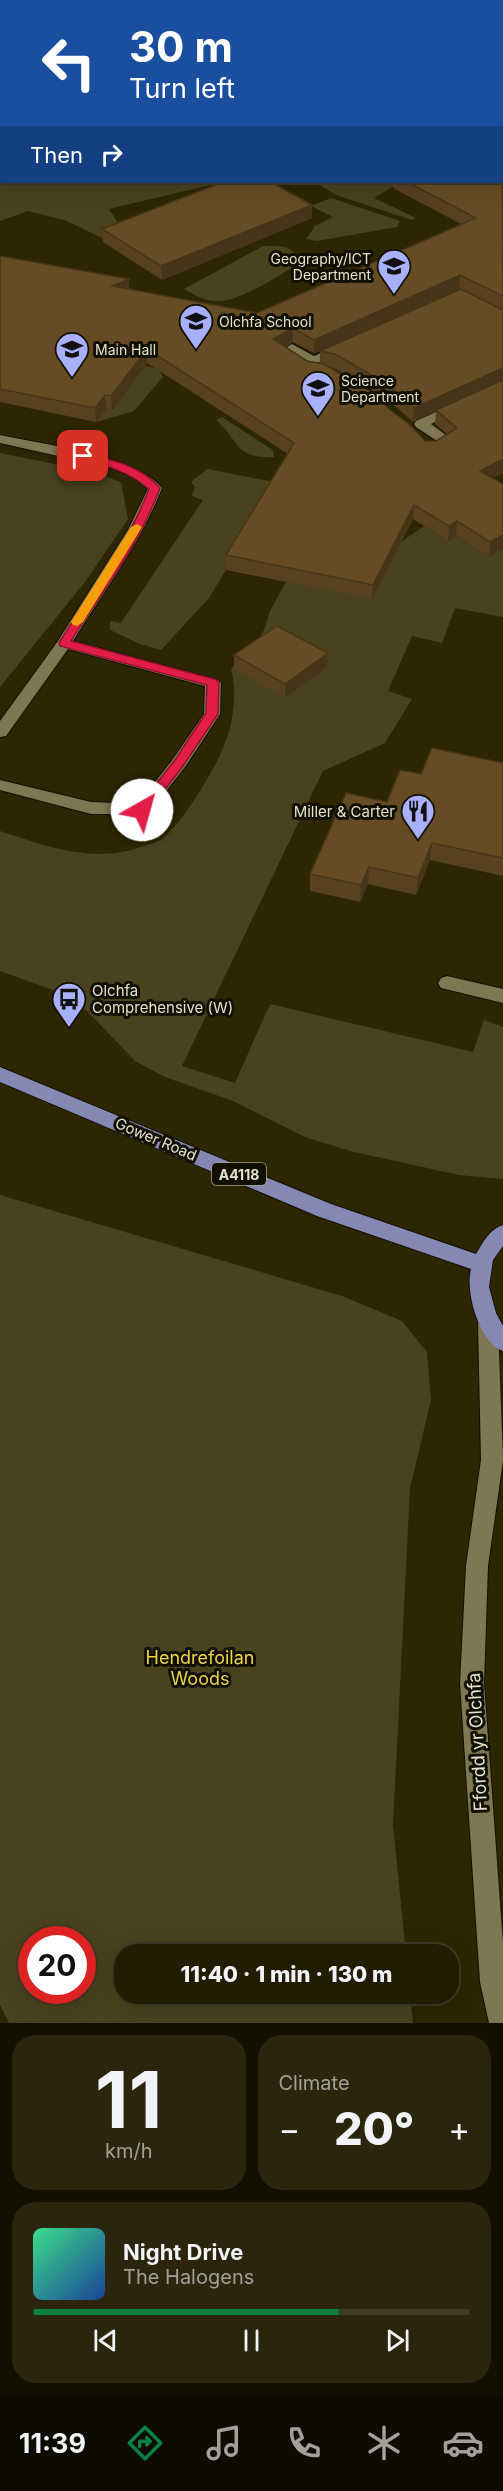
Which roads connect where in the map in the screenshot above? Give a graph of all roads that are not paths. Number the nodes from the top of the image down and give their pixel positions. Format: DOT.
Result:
graph roads {
  1 [pos="353,343"];
  2 [pos="321,372"];
  3 [pos="503,386"];
  4 [pos="405,425"];
  5 [pos="0,439"];
  6 [pos="64,643"];
  7 [pos="0,732"];
  8 [pos="0,785"];
  9 [pos="447,983"];
  10 [pos="503,996"];
  11 [pos="0,1074"];
  12 [pos="503,1233"];
  13 [pos="481,1264"];
  14 [pos="489,1324"];
  15 [pos="503,1342"];
  16 [pos="497,1455"];
  17 [pos="502,2023"];
  1 -- 2 [label="street"];
  3 -- 4 [label="street"];
  5 -- 6 [label="street"];
  6 -- 7 [label="street"];
  6 -- 8 [label="street"];
  9 -- 10 [label="street"];
  11 -- 13 [label="main road, Gower Road / A4118"];
  12 -- 13 [label="main road"];
  13 -- 14 [label="main road"];
  14 -- 15 [label="main road"];
  14 -- 16 [label="street, Ffordd yr Olchfa"];
  16 -- 17 [label="street, Ffordd yr Olchfa"];
}
